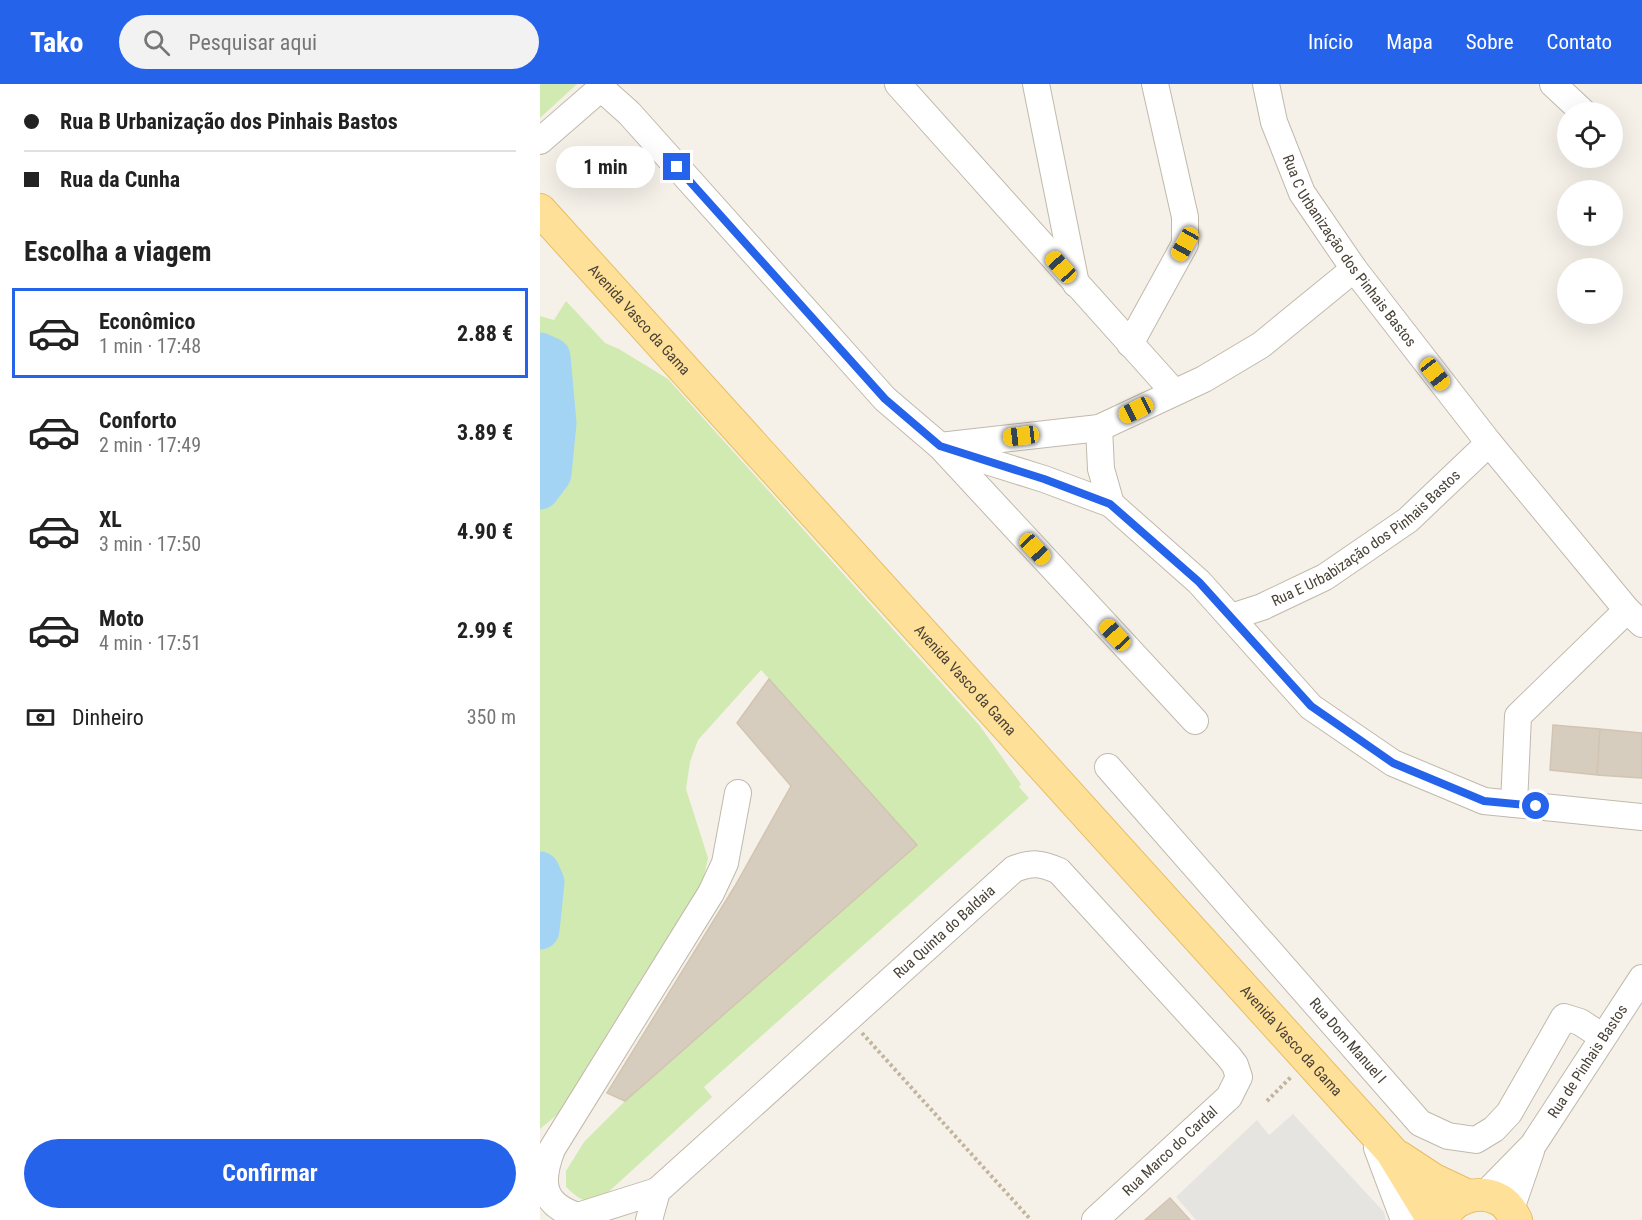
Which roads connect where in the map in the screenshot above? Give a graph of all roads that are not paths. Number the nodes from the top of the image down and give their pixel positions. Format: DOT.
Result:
graph roads {
  1 [pos="898,84"];
  2 [pos="1036,84"];
  3 [pos="1155,84"];
  4 [pos="1266,84"];
  5 [pos="1553,84"];
  6 [pos="602,86"];
  7 [pos="1572,102"];
  8 [pos="540,141"];
  9 [pos="1060,207"];
  10 [pos="540,210"];
  11 [pos="1031,233"];
  12 [pos="1354,269"];
  13 [pos="1076,284"];
  14 [pos="1130,344"];
  15 [pos="1174,392"];
  16 [pos="1099,428"];
  17 [pos="1488,443"];
  18 [pos="940,446"];
  19 [pos="1110,504"];
  20 [pos="1231,617"];
  21 [pos="1635,617"];
  22 [pos="1194,722"];
  23 [pos="1108,767"];
  24 [pos="738,793"];
  25 [pos="1514,804"];
  26 [pos="1642,817"];
  27 [pos="1642,978"];
  28 [pos="1603,1037"];
  29 [pos="1239,1077"];
  30 [pos="1369,1128"];
  31 [pos="1533,1145"];
  32 [pos="1391,1151"];
  33 [pos="657,1191"];
  34 [pos="1476,1195"];
  35 [pos="1514,1215"];
  36 [pos="649,1220"];
  37 [pos="1095,1220"];
  38 [pos="1404,1220"];
  39 [pos="1433,1220"];
  40 [pos="1443,1220"];
  1 -- 11 [label="street"];
  2 -- 9 [label="street"];
  3 -- 14 [label="street"];
  4 -- 12 [label="street, Rua C Urbanização dos Pinhais Bastos"];
  5 -- 7 [label="street"];
  6 -- 8 [label="street"];
  6 -- 18 [label="street"];
  9 -- 11 [label="street"];
  9 -- 13 [label="street"];
  10 -- 30 [label="main road, Avenida Vasco da Gama"];
  11 -- 13 [label="street"];
  12 -- 15 [label="street"];
  12 -- 17 [label="street, Rua C Urbanização dos Pinhais Bastos"];
  13 -- 14 [label="street"];
  14 -- 15 [label="street"];
  15 -- 16 [label="street"];
  16 -- 18 [label="street"];
  16 -- 19 [label="street"];
  17 -- 20 [label="street, Rua E Urbabização dos Pinhais Bastos"];
  17 -- 21 [label="street, Rua C Urbanização dos Pinhais Bastos"];
  18 -- 19 [label="street"];
  18 -- 22 [label="street"];
  19 -- 20 [label="street"];
  20 -- 25 [label="street"];
  21 -- 25 [label="street"];
  23 -- 28 [label="street, Rua Dom Manuel I"];
  24 -- 33 [label="street"];
  25 -- 26 [label="street"];
  27 -- 28 [label="street, Rua de Pinhais Bastos"];
  28 -- 31 [label="street, Rua de Pinhais Bastos"];
  29 -- 33 [label="street, Rua Quinta do Baldaia"];
  29 -- 37 [label="street, Rua Marco do Cardal"];
  30 -- 32 [label="main road, Avenida Vasco da Gama"];
  30 -- 38 [label="street"];
  31 -- 34 [label="street, Rua de Pinhais Bastos"];
  31 -- 35 [label="street, Rua de Pinhais Bastos"];
  32 -- 34 [label="main road, Avenida Vasco da Gama"];
  32 -- 39 [label="main road, Avenida Vasco da Gama"];
  33 -- 36 [label="street"];
  34 -- 35 [label="main road, Avenida Vasco da Gama"];
  34 -- 40 [label="main road"];
}
